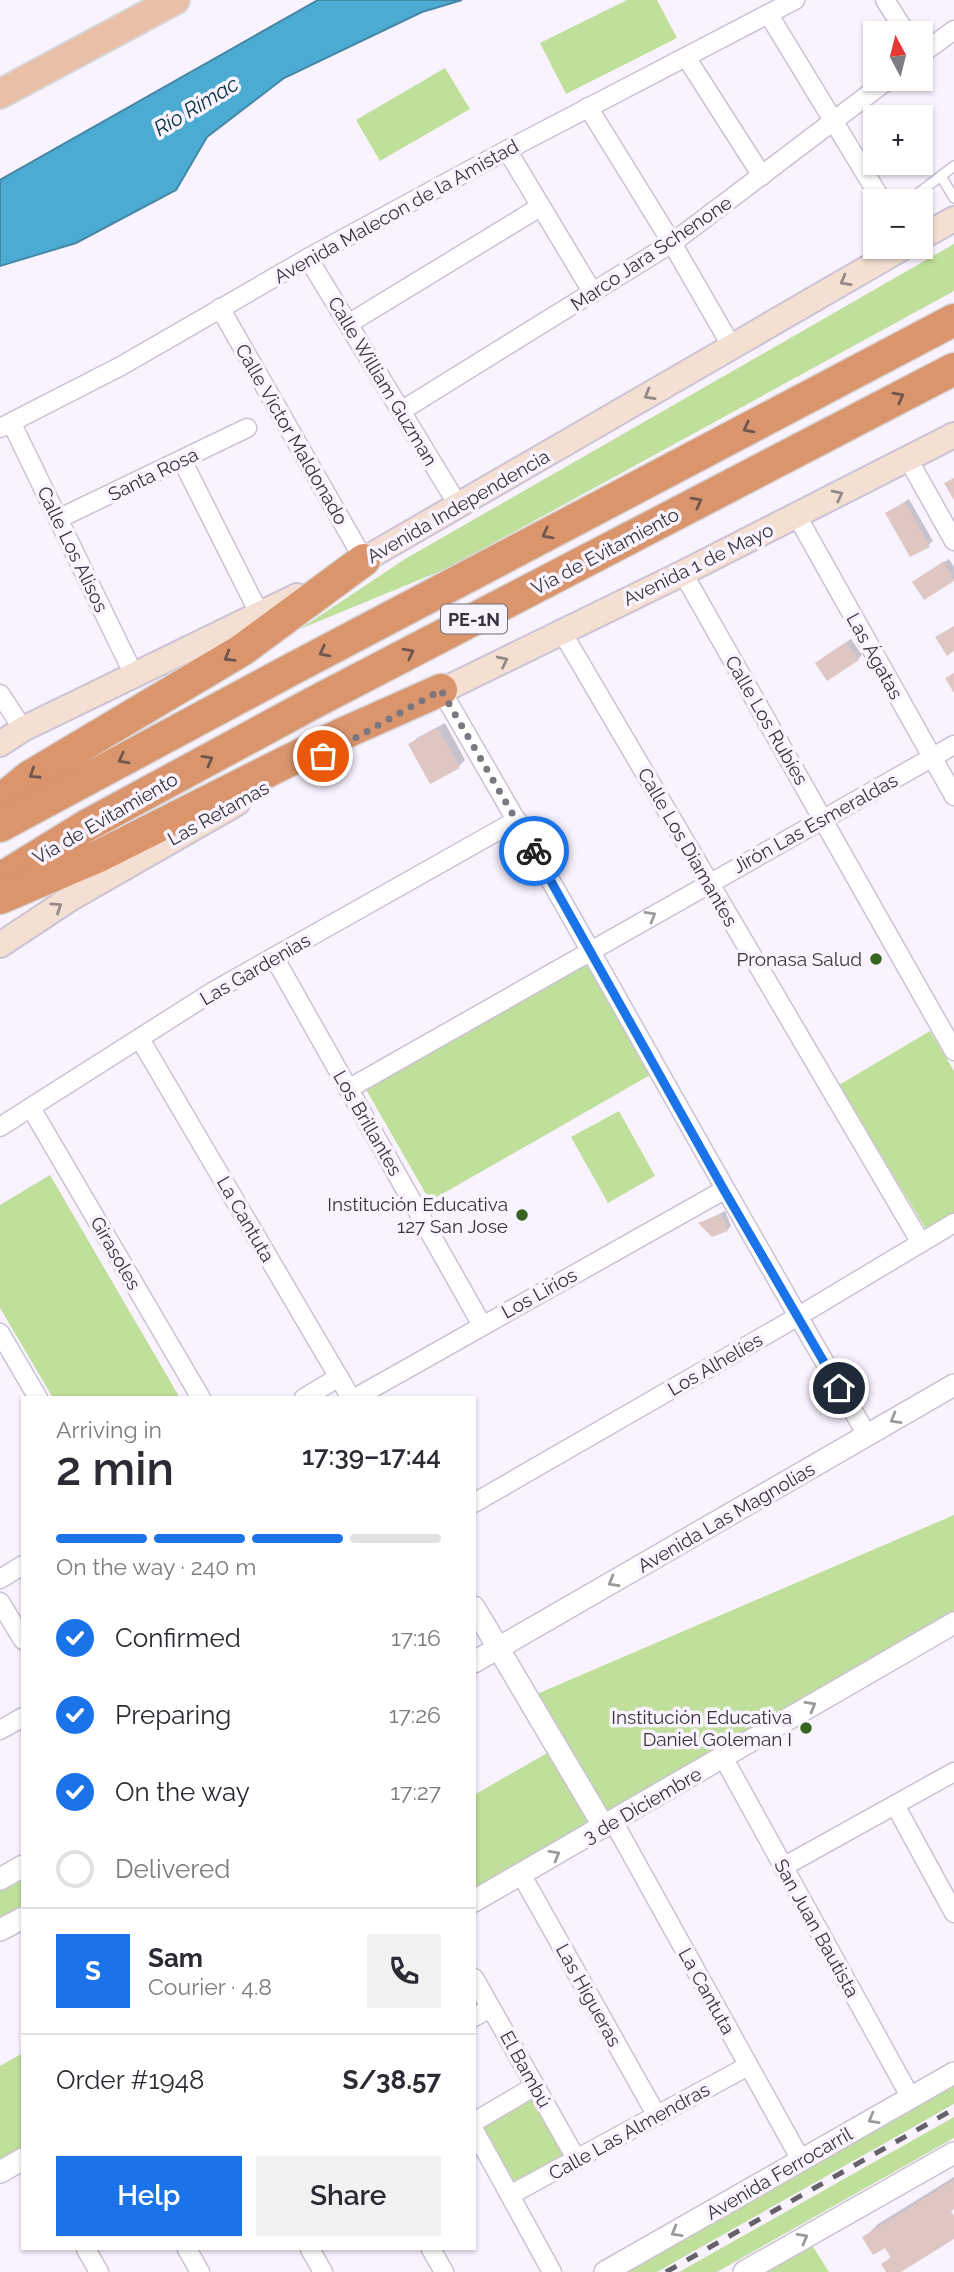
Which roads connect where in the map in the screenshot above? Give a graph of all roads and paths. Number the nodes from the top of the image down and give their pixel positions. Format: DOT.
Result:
graph roads {
  1 [pos="137,0"];
  2 [pos="175,0"];
  3 [pos="795,0"];
  4 [pos="885,0"];
  5 [pos="769,15"];
  6 [pos="898,21"];
  7 [pos="954,30"];
  8 [pos="933,45"];
  9 [pos="686,57"];
  10 [pos="0,74"];
  11 [pos="873,91"];
  12 [pos="0,94"];
  13 [pos="587,107"];
  14 [pos="834,121"];
  15 [pos="507,150"];
  16 [pos="954,166"];
  17 [pos="762,176"];
  18 [pos="941,176"];
  19 [pos="875,189"];
  20 [pos="924,189"];
  21 [pos="954,198"];
  22 [pos="540,207"];
  23 [pos="954,219"];
  24 [pos="933,231"];
  25 [pos="672,243"];
  26 [pos="309,258"];
  27 [pos="883,259"];
  28 [pos="593,293"];
  29 [pos="220,308"];
  30 [pos="954,320"];
  31 [pos="348,324"];
  32 [pos="732,347"];
  33 [pos="954,369"];
  34 [pos="401,411"];
  35 [pos="6,426"];
  36 [pos="247,428"];
  37 [pos="954,435"];
  38 [pos="908,459"];
  39 [pos="182,460"];
  40 [pos="458,505"];
  41 [pos="797,516"];
  42 [pos="58,519"];
  43 [pos="954,541"];
  44 [pos="364,560"];
  45 [pos="683,573"];
  46 [pos="260,615"];
  47 [pos="562,632"];
  48 [pos="134,675"];
  49 [pos="441,690"];
  50 [pos="0,694"];
  51 [pos="23,729"];
  52 [pos="0,744"];
  53 [pos="954,745"];
  54 [pos="932,758"];
  55 [pos="954,796"];
  56 [pos="0,801"];
  57 [pos="823,819"];
  58 [pos="517,820"];
  59 [pos="0,826"];
  60 [pos="0,879"];
  61 [pos="709,882"];
  62 [pos="0,898"];
  63 [pos="0,945"];
  64 [pos="592,950"];
  65 [pos="274,957"];
  66 [pos="140,1039"];
  67 [pos="954,1051"];
  68 [pos="348,1089"];
  69 [pos="31,1108"];
  70 [pos="0,1127"];
  71 [pos="724,1190"];
  72 [pos="954,1223"];
  73 [pos="921,1242"];
  74 [pos="797,1317"];
  75 [pos="482,1325"];
  76 [pos="0,1333"];
  77 [pos="339,1377"];
  78 [pos="954,1385"];
  79 [pos="37,1396"];
  80 [pos="200,1396"];
  81 [pos="307,1396"];
  82 [pos="352,1396"];
  83 [pos="357,1396"];
  84 [pos="867,1435"];
  85 [pos="476,1502"];
  86 [pos="21,1566"];
  87 [pos="0,1579"];
  88 [pos="0,1602"];
  89 [pos="476,1610"];
  90 [pos="954,1623"];
  91 [pos="21,1637"];
  92 [pos="498,1648"];
  93 [pos="476,1661"];
  94 [pos="21,1718"];
  95 [pos="0,1730"];
  96 [pos="723,1757"];
  97 [pos="954,1772"];
  98 [pos="895,1805"];
  99 [pos="608,1824"];
  100 [pos="21,1867"];
  101 [pos="783,1867"];
  102 [pos="522,1874"];
  103 [pos="0,1879"];
  104 [pos="476,1900"];
  105 [pos="954,1913"];
  106 [pos="21,1919"];
  107 [pos="0,1930"];
  108 [pos="476,1982"];
  109 [pos="491,2008"];
  110 [pos="476,2016"];
  111 [pos="748,2066"];
  112 [pos="954,2073"];
  113 [pos="535,2086"];
  114 [pos="911,2098"];
  115 [pos="657,2116"];
  116 [pos="476,2121"];
  117 [pos="476,2134"];
  118 [pos="954,2153"];
  119 [pos="21,2160"];
  120 [pos="577,2160"];
  121 [pos="801,2161"];
  122 [pos="0,2172"];
  123 [pos="510,2195"];
  124 [pos="87,2250"];
  125 [pos="188,2250"];
  126 [pos="311,2250"];
  127 [pos="432,2250"];
  128 [pos="99,2272"];
  129 [pos="200,2272"];
  130 [pos="323,2272"];
  131 [pos="444,2272"];
  132 [pos="552,2272"];
  133 [pos="605,2272"];
  134 [pos="744,2272"];
  1 -- 10 [label="main road"];
  2 -- 12 [label="main road"];
  3 -- 5 [label="street, Avenida Malecon de la Amistad"];
  4 -- 6 [label="street"];
  5 -- 9 [label="street, Avenida Malecon de la Amistad"];
  5 -- 14 [label="street"];
  7 -- 8 [label="street"];
  9 -- 13 [label="street, Avenida Malecon de la Amistad"];
  9 -- 17 [label="street"];
  11 -- 14 [label="street, Marco Jara Schenone"];
  13 -- 15 [label="street, Avenida Malecon de la Amistad"];
  13 -- 25 [label="street"];
  14 -- 17 [label="street, Marco Jara Schenone"];
  14 -- 19 [label="street"];
  15 -- 22 [label="street"];
  15 -- 26 [label="street, Avenida Malecon de la Amistad"];
  16 -- 18 [label="lane"];
  17 -- 25 [label="street, Marco Jara Schenone"];
  18 -- 20 [label="lane"];
  18 -- 21 [label="lane"];
  22 -- 28 [label="street"];
  22 -- 31 [label="street"];
  23 -- 24 [label="main road"];
  25 -- 28 [label="street, Marco Jara Schenone"];
  25 -- 32 [label="street"];
  26 -- 29 [label="street, Avenida Malecon de la Amistad"];
  26 -- 31 [label="street, Calle William Guzman"];
  27 -- 32 [label="main road, Avenida Independencia, one-way"];
  28 -- 34 [label="street, Marco Jara Schenone"];
  29 -- 35 [label="street, Avenida Malecon de la Amistad"];
  29 -- 44 [label="street, Calle Victor Maldonado"];
  30 -- 59 [label="highway, PE-1N, one-way"];
  31 -- 34 [label="street, Calle William Guzman"];
  32 -- 40 [label="main road, Avenida Independencia, one-way"];
  60 -- 33 [label="highway, Vía de Evitamiento / PE-1N, one-way"];
  34 -- 40 [label="street, Calle William Guzman"];
  35 -- 42 [label="street, Calle Los Alisos"];
  36 -- 39 [label="street, Santa Rosa"];
  37 -- 38 [label="main road, Avenida 1 de Mayo"];
  41 -- 38 [label="main road, Avenida 1 de Mayo, one-way"];
  38 -- 43 [label="street"];
  39 -- 42 [label="street, Santa Rosa"];
  39 -- 46 [label="street"];
  40 -- 44 [label="main road, Avenida Independencia"];
  41 -- 45 [label="main road, Avenida 1 de Mayo"];
  41 -- 54 [label="street, Las Ágatas"];
  42 -- 48 [label="street, Calle Los Alisos"];
  44 -- 46 [label="main road, Avenida Independencia"];
  44 -- 56 [label="highway, one-way"];
  45 -- 47 [label="main road, Avenida 1 de Mayo"];
  45 -- 57 [label="street, Calle Los Rubíes"];
  46 -- 48 [label="main road, Avenida Independencia"];
  49 -- 47 [label="main road, Avenida 1 de Mayo, one-way"];
  47 -- 61 [label="street, Calle Los Diamantes"];
  48 -- 51 [label="main road, Avenida Independencia"];
  49 -- 58 [label="street"];
  49 -- 62 [label="highway"];
  63 -- 49 [label="main road, Las Retamas, one-way"];
  50 -- 51 [label="street"];
  51 -- 52 [label="main road, Avenida Independencia"];
  53 -- 54 [label="street, Jirón Las Esmeraldas"];
  54 -- 55 [label="street, Las Ágatas"];
  54 -- 57 [label="street, Jirón Las Esmeraldas"];
  57 -- 61 [label="street, Jirón Las Esmeraldas"];
  57 -- 67 [label="street, Calle Los Rubíes"];
  58 -- 64 [label="street"];
  58 -- 65 [label="street, Las Gardenias"];
  64 -- 61 [label="street, Jirón Las Esmeraldas, one-way"];
  61 -- 73 [label="street, Calle Los Diamantes"];
  64 -- 68 [label="street, Jirón Las Esmeraldas"];
  64 -- 71 [label="street"];
  65 -- 66 [label="street, Las Gardenias"];
  65 -- 68 [label="street, Los Brillantes"];
  66 -- 69 [label="street, Las Gardenias"];
  66 -- 77 [label="street, La Cantuta"];
  68 -- 75 [label="street, Los Brillantes"];
  69 -- 70 [label="street, Las Gardenias"];
  69 -- 80 [label="street, Girasoles"];
  71 -- 74 [label="street"];
  71 -- 75 [label="street, Los Lirios"];
  72 -- 73 [label="street, Los Alhelíes"];
  73 -- 74 [label="street, Los Alhelíes"];
  74 -- 84 [label="street"];
  74 -- 85 [label="street, Los Alhelíes"];
  75 -- 83 [label="street, Los Lirios"];
  76 -- 79 [label="street"];
  77 -- 81 [label="street"];
  77 -- 82 [label="street, La Cantuta"];
  78 -- 84 [label="street, Avenida Las Magnolias, one-way"];
  84 -- 92 [label="street, Avenida Las Magnolias, one-way"];
  86 -- 87 [label="street"];
  88 -- 91 [label="street"];
  89 -- 92 [label="street, La Cantuta"];
  96 -- 90 [label="street, 3 de Diciembre, one-way"];
  92 -- 93 [label="street, Avenida Las Magnolias"];
  92 -- 99 [label="street, La Cantuta"];
  94 -- 95 [label="street"];
  96 -- 99 [label="street, 3 de Diciembre"];
  96 -- 101 [label="street, San Juan Bautista"];
  97 -- 98 [label="street"];
  98 -- 101 [label="street"];
  98 -- 105 [label="street"];
  102 -- 99 [label="street, 3 de Diciembre, one-way"];
  99 -- 111 [label="street, La Cantuta"];
  100 -- 103 [label="street"];
  101 -- 114 [label="street, San Juan Bautista"];
  102 -- 104 [label="street, 3 de Diciembre"];
  102 -- 115 [label="street, Las Higueras"];
  106 -- 107 [label="street"];
  108 -- 109 [label="street, El Bambú"];
  109 -- 110 [label="street"];
  109 -- 113 [label="street, El Bambú"];
  111 -- 115 [label="street, Calle Las Almendras"];
  111 -- 121 [label="street, La Cantuta"];
  112 -- 114 [label="street, Avenida Ferrocarril"];
  113 -- 116 [label="street"];
  113 -- 120 [label="street, El Bambú"];
  114 -- 121 [label="street, Avenida Ferrocarril, one-way"];
  115 -- 120 [label="street, Calle Las Almendras"];
  117 -- 123 [label="street"];
  134 -- 118 [label="street, one-way"];
  119 -- 122 [label="street"];
  120 -- 123 [label="street, Calle Las Almendras"];
  121 -- 133 [label="street, Avenida Ferrocarril, one-way"];
  123 -- 132 [label="street"];
  124 -- 128 [label="street"];
  125 -- 129 [label="street"];
  126 -- 130 [label="street"];
  127 -- 131 [label="street"];
}
